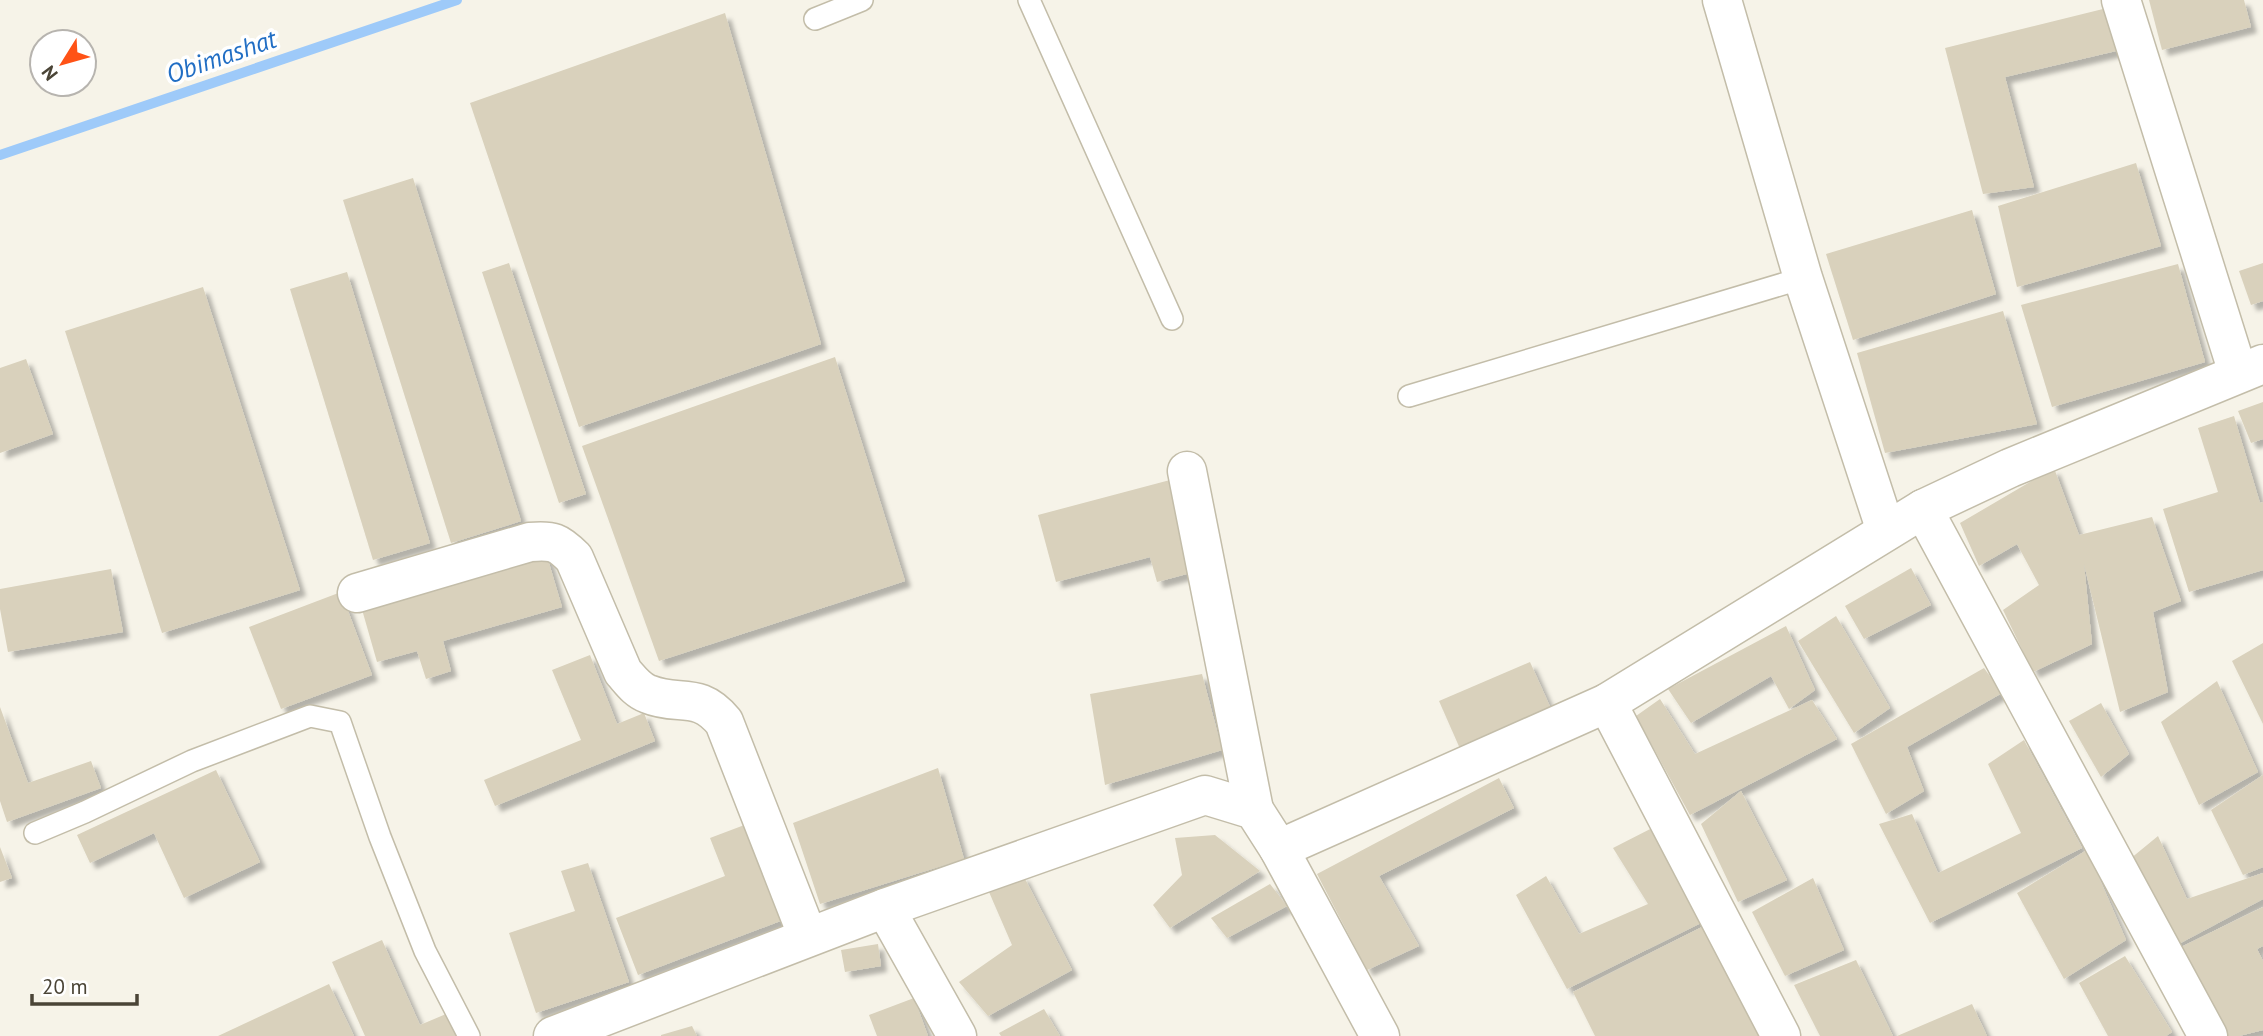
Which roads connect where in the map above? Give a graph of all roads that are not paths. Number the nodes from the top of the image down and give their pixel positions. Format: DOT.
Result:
graph roads {
  1 [pos="862,0"];
  2 [pos="1029,0"];
  3 [pos="1722,0"];
  4 [pos="2121,0"];
  5 [pos="815,19"];
  6 [pos="1803,278"];
  7 [pos="1172,319"];
  8 [pos="2250,369"];
  9 [pos="1409,396"];
  10 [pos="1188,471"];
  11 [pos="1923,509"];
  12 [pos="1886,531"];
  13 [pos="357,593"];
  14 [pos="1607,703"];
  15 [pos="1254,810"];
  16 [pos="35,833"];
  17 [pos="1279,849"];
  18 [pos="885,908"];
  19 [pos="808,937"];
  20 [pos="573,1033"];
  21 [pos="469,1036"];
  22 [pos="957,1036"];
  23 [pos="1380,1036"];
  24 [pos="1781,1036"];
  25 [pos="2208,1036"];
  1 -- 5 [label="lane"];
  2 -- 7 [label="lane"];
  3 -- 6 [label="street"];
  4 -- 8 [label="street"];
  6 -- 9 [label="lane"];
  6 -- 12 [label="street"];
  8 -- 11 [label="street"];
  10 -- 15 [label="street"];
  11 -- 12 [label="street"];
  11 -- 25 [label="street"];
  12 -- 14 [label="street"];
  13 -- 19 [label="street"];
  14 -- 17 [label="street"];
  14 -- 24 [label="street"];
  15 -- 17 [label="street"];
  15 -- 18 [label="street"];
  16 -- 21 [label="lane"];
  17 -- 23 [label="street"];
  18 -- 19 [label="street"];
  18 -- 22 [label="street"];
  19 -- 20 [label="street"];
}
